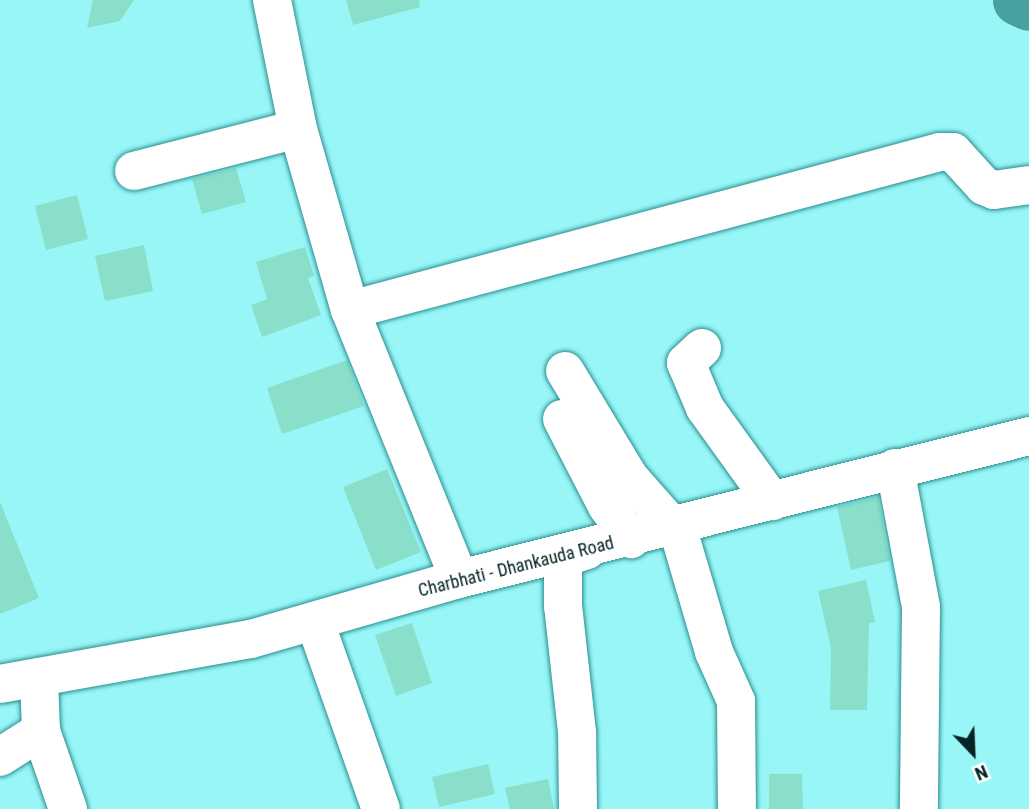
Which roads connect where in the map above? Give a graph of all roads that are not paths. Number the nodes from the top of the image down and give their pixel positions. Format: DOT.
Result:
graph roads {
  1 [pos="272,0"];
  2 [pos="298,129"];
  3 [pos="134,171"];
  4 [pos="1029,185"];
  5 [pos="351,310"];
  6 [pos="702,348"];
  7 [pos="565,371"];
  8 [pos="562,419"];
  9 [pos="1029,436"];
  10 [pos="895,468"];
  11 [pos="772,501"];
  12 [pos="675,527"];
  13 [pos="631,539"];
  14 [pos="592,549"];
  15 [pos="459,579"];
  16 [pos="315,622"];
  17 [pos="39,677"];
  18 [pos="0,684"];
  19 [pos="41,731"];
  20 [pos="0,757"];
  21 [pos="68,809"];
  22 [pos="381,809"];
  23 [pos="578,809"];
  24 [pos="737,809"];
  25 [pos="919,809"];
  1 -- 2 [label="street"];
  2 -- 3 [label="street"];
  2 -- 5 [label="street"];
  4 -- 5 [label="street"];
  5 -- 15 [label="street"];
  6 -- 11 [label="street"];
  7 -- 12 [label="street"];
  8 -- 13 [label="street"];
  9 -- 10 [label="street, Charbhati - Dhankauda Road"];
  10 -- 11 [label="street, Charbhati - Dhankauda Road"];
  10 -- 25 [label="street"];
  11 -- 12 [label="street, Charbhati - Dhankauda Road"];
  12 -- 13 [label="street, Charbhati - Dhankauda Road"];
  12 -- 24 [label="street"];
  13 -- 14 [label="street, Charbhati - Dhankauda Road"];
  14 -- 15 [label="street, Charbhati - Dhankauda Road"];
  14 -- 23 [label="street"];
  15 -- 16 [label="street, Charbhati - Dhankauda Road"];
  16 -- 17 [label="street, Charbhati - Dhankauda Road"];
  16 -- 22 [label="street"];
  17 -- 18 [label="street, Charbhati - Dhankauda Road"];
  17 -- 19 [label="street"];
  19 -- 20 [label="street"];
  19 -- 21 [label="street"];
}
